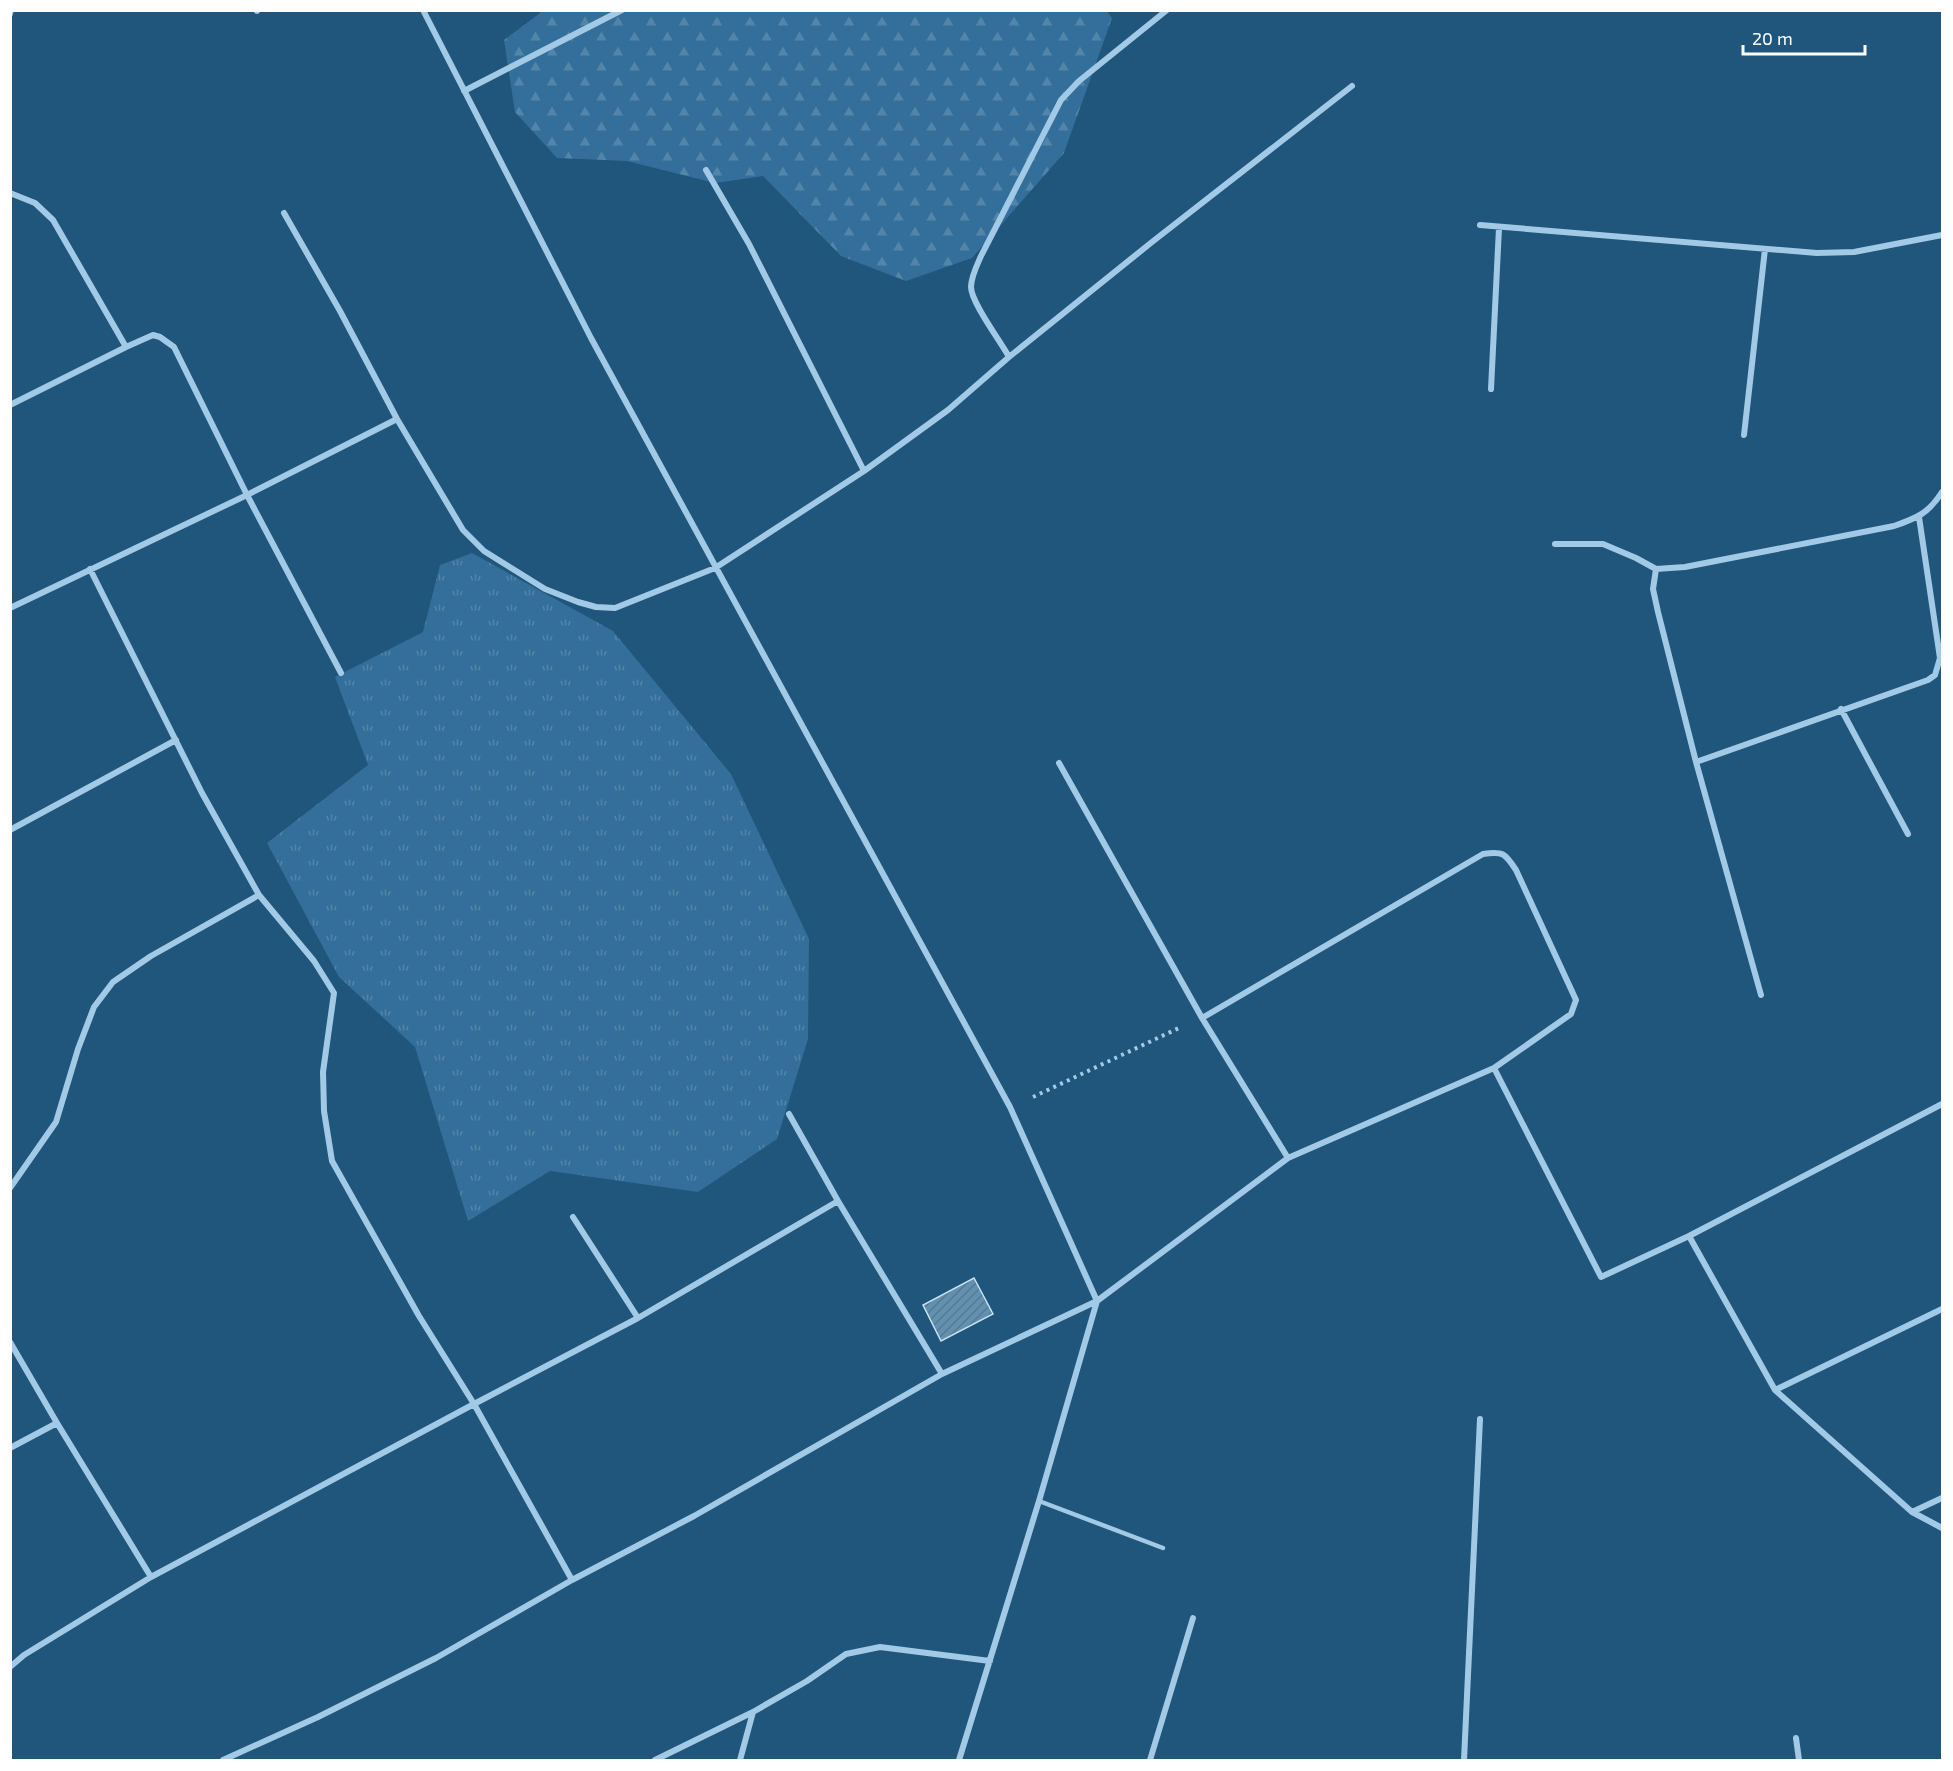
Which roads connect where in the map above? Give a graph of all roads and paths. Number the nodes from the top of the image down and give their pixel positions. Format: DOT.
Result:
graph roads {
  1 [pos="423,10"];
  2 [pos="622,10"];
  3 [pos="1167,10"];
  4 [pos="1352,86"];
  5 [pos="464,91"];
  6 [pos="706,170"];
  7 [pos="10,193"];
  8 [pos="284,213"];
  9 [pos="1480,225"];
  10 [pos="1499,228"];
  11 [pos="1942,235"];
  12 [pos="1766,249"];
  13 [pos="126,346"];
  14 [pos="1010,357"];
  15 [pos="1491,389"];
  16 [pos="10,405"];
  17 [pos="397,418"];
  18 [pos="1744,435"];
  19 [pos="864,471"];
  20 [pos="1942,492"];
  21 [pos="247,495"];
  22 [pos="1919,517"];
  23 [pos="1555,544"];
  24 [pos="715,568"];
  25 [pos="90,569"];
  26 [pos="1656,569"];
  27 [pos="10,608"];
  28 [pos="341,673"];
  29 [pos="1841,709"];
  30 [pos="176,740"];
  31 [pos="1696,762"];
  32 [pos="1059,763"];
  33 [pos="10,830"];
  34 [pos="1908,834"];
  35 [pos="259,895"];
  36 [pos="1761,995"];
  37 [pos="1202,1018"];
  38 [pos="1494,1068"];
  39 [pos="1942,1104"];
  40 [pos="1010,1107"];
  41 [pos="789,1114"];
  42 [pos="1288,1158"];
  43 [pos="10,1188"];
  44 [pos="838,1201"];
  45 [pos="573,1217"];
  46 [pos="1689,1236"];
  47 [pos="1097,1301"];
  48 [pos="1942,1309"];
  49 [pos="638,1318"];
  50 [pos="10,1342"];
  51 [pos="942,1374"];
  52 [pos="1775,1390"];
  53 [pos="474,1404"];
  54 [pos="1480,1419"];
  55 [pos="57,1423"];
  56 [pos="10,1448"];
  57 [pos="1942,1498"];
  58 [pos="1039,1501"];
  59 [pos="1912,1512"];
  60 [pos="1942,1528"];
  61 [pos="1163,1548"];
  62 [pos="151,1577"];
  63 [pos="572,1580"];
  64 [pos="1193,1618"];
  65 [pos="990,1660"];
  66 [pos="10,1667"];
  67 [pos="753,1712"];
  68 [pos="1796,1738"];
  69 [pos="223,1761"];
  70 [pos="655,1761"];
  71 [pos="740,1761"];
  72 [pos="959,1761"];
  73 [pos="1150,1761"];
  74 [pos="1464,1761"];
  75 [pos="1799,1761"];
  1 -- 5 [label="street"];
  2 -- 5 [label="street"];
  3 -- 14 [label="street"];
  4 -- 14 [label="street"];
  5 -- 24 [label="street"];
  6 -- 19 [label="street"];
  7 -- 13 [label="street"];
  8 -- 17 [label="street"];
  9 -- 10 [label="street"];
  10 -- 12 [label="street"];
  10 -- 15 [label="street"];
  11 -- 12 [label="street"];
  12 -- 18 [label="street"];
  13 -- 16 [label="street"];
  13 -- 21 [label="street"];
  14 -- 19 [label="street"];
  17 -- 21 [label="street"];
  17 -- 24 [label="street"];
  19 -- 24 [label="street"];
  20 -- 22 [label="street"];
  21 -- 25 [label="street"];
  21 -- 28 [label="street"];
  22 -- 26 [label="street"];
  22 -- 29 [label="street"];
  23 -- 26 [label="street"];
  24 -- 40 [label="street"];
  25 -- 27 [label="street"];
  25 -- 30 [label="street"];
  26 -- 31 [label="street"];
  29 -- 31 [label="street"];
  29 -- 34 [label="street"];
  30 -- 33 [label="street"];
  30 -- 35 [label="street"];
  31 -- 36 [label="street"];
  32 -- 37 [label="street"];
  35 -- 43 [label="street"];
  35 -- 53 [label="street"];
  37 -- 38 [label="street"];
  37 -- 40 [label="path"];
  37 -- 42 [label="street"];
  38 -- 42 [label="street"];
  38 -- 46 [label="street"];
  39 -- 46 [label="street"];
  40 -- 47 [label="street"];
  41 -- 44 [label="street"];
  42 -- 47 [label="street"];
  44 -- 49 [label="street"];
  44 -- 51 [label="street"];
  45 -- 49 [label="street"];
  46 -- 52 [label="street"];
  47 -- 51 [label="street"];
  47 -- 58 [label="street"];
  48 -- 52 [label="street"];
  49 -- 53 [label="street"];
  50 -- 55 [label="street"];
  51 -- 63 [label="street"];
  52 -- 59 [label="street"];
  53 -- 62 [label="street"];
  53 -- 63 [label="street"];
  54 -- 74 [label="street"];
  55 -- 56 [label="street"];
  55 -- 62 [label="street"];
  57 -- 59 [label="street"];
  58 -- 61 [label="lane"];
  58 -- 65 [label="street"];
  59 -- 60 [label="street"];
  62 -- 66 [label="street"];
  63 -- 69 [label="street"];
  64 -- 73 [label="street"];
  65 -- 67 [label="street"];
  65 -- 72 [label="street"];
  67 -- 70 [label="street"];
  67 -- 71 [label="street"];
  68 -- 75 [label="street"];
}
